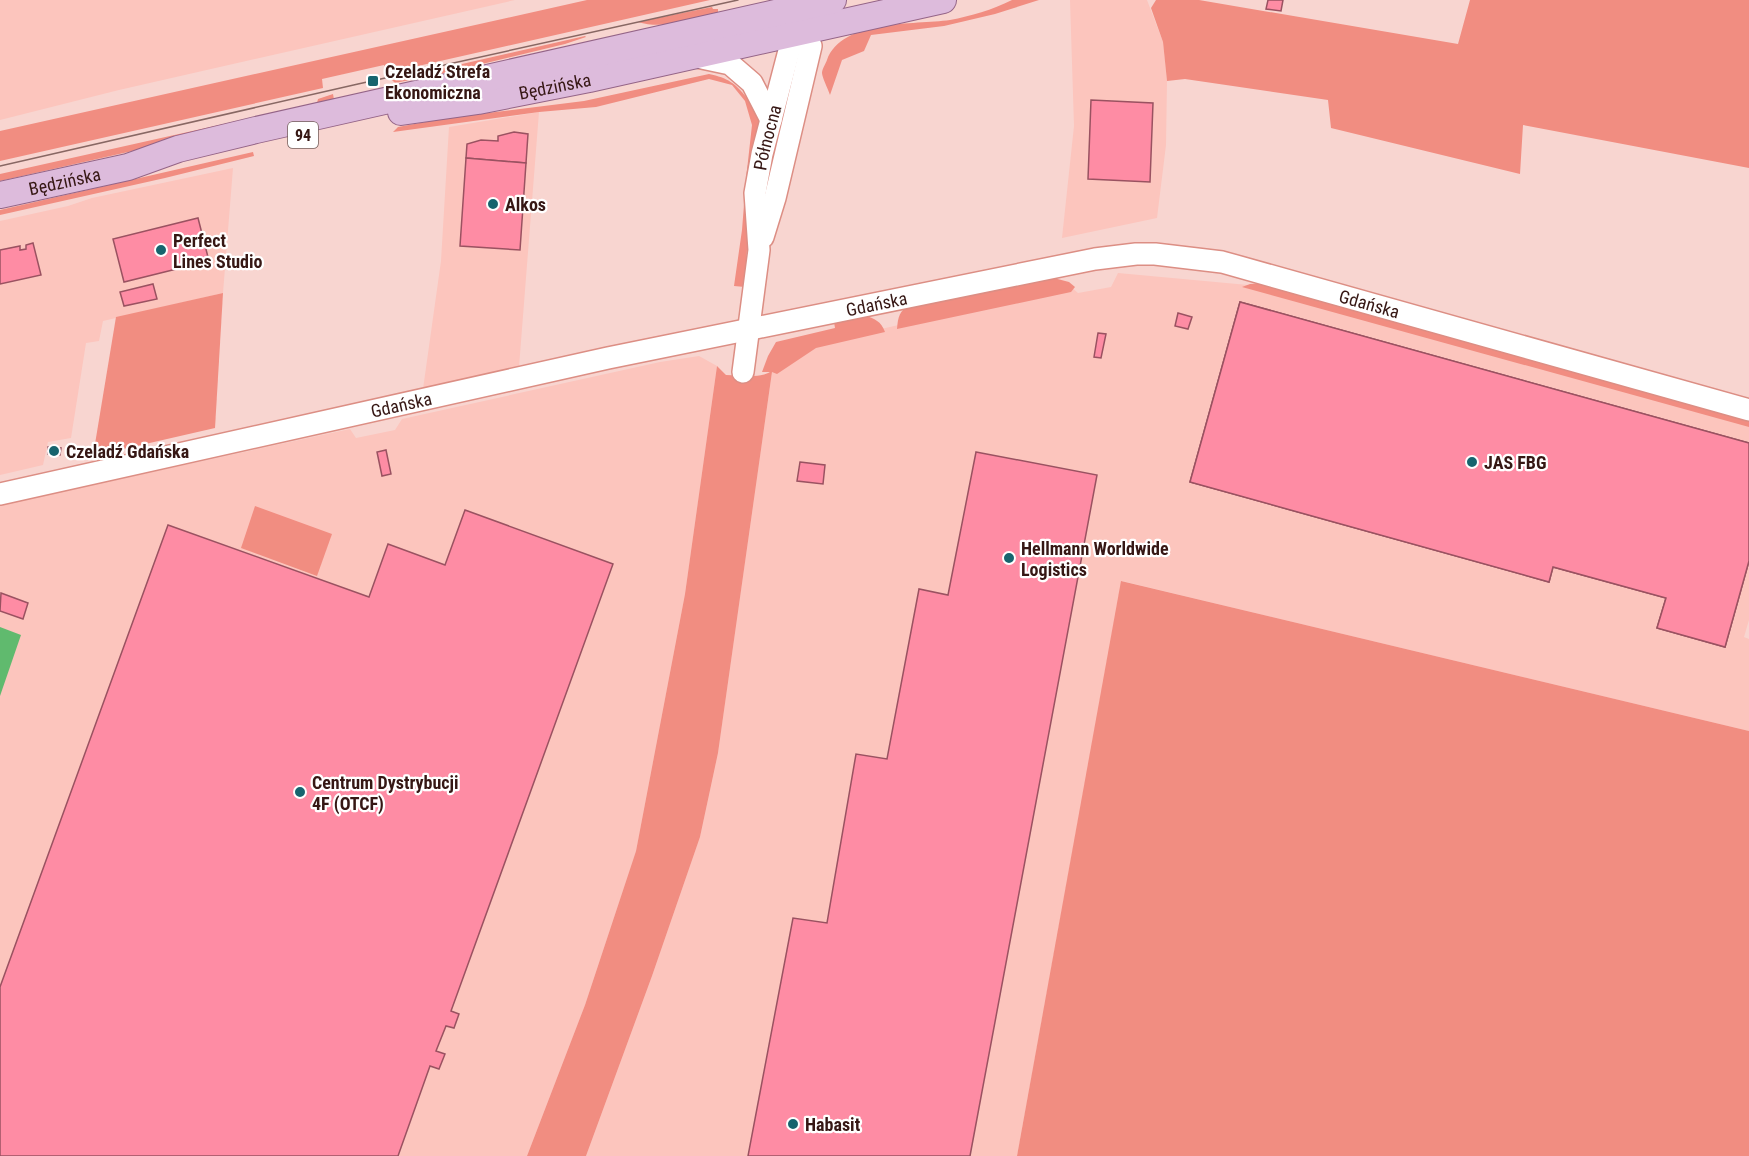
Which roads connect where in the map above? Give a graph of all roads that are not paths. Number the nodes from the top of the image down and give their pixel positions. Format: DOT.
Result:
graph roads {
  1 [pos="944,0"];
  2 [pos="820,1"];
  3 [pos="805,32"];
  4 [pos="693,56"];
  5 [pos="771,120"];
  6 [pos="128,167"];
  7 [pos="0,195"];
  8 [pos="759,250"];
  9 [pos="749,328"];
  10 [pos="743,372"];
  11 [pos="1749,410"];
  12 [pos="0,494"];
  1 -- 3 [label="main road, Będzińska / 94"];
  2 -- 3 [label="street, Północna"];
  2 -- 6 [label="main road, Będzińska / 94"];
  3 -- 4 [label="main road, Będzińska / 94"];
  3 -- 5 [label="street, Północna"];
  3 -- 8 [label="street, Północna"];
  4 -- 5 [label="street"];
  4 -- 6 [label="main road, Będzińska / 94"];
  5 -- 8 [label="street, Północna"];
  6 -- 7 [label="main road, Będzińska / 94"];
  8 -- 9 [label="street, Północna"];
  9 -- 10 [label="street, Północna"];
  9 -- 11 [label="street, Gdańska"];
  9 -- 12 [label="street, Gdańska"];
}
